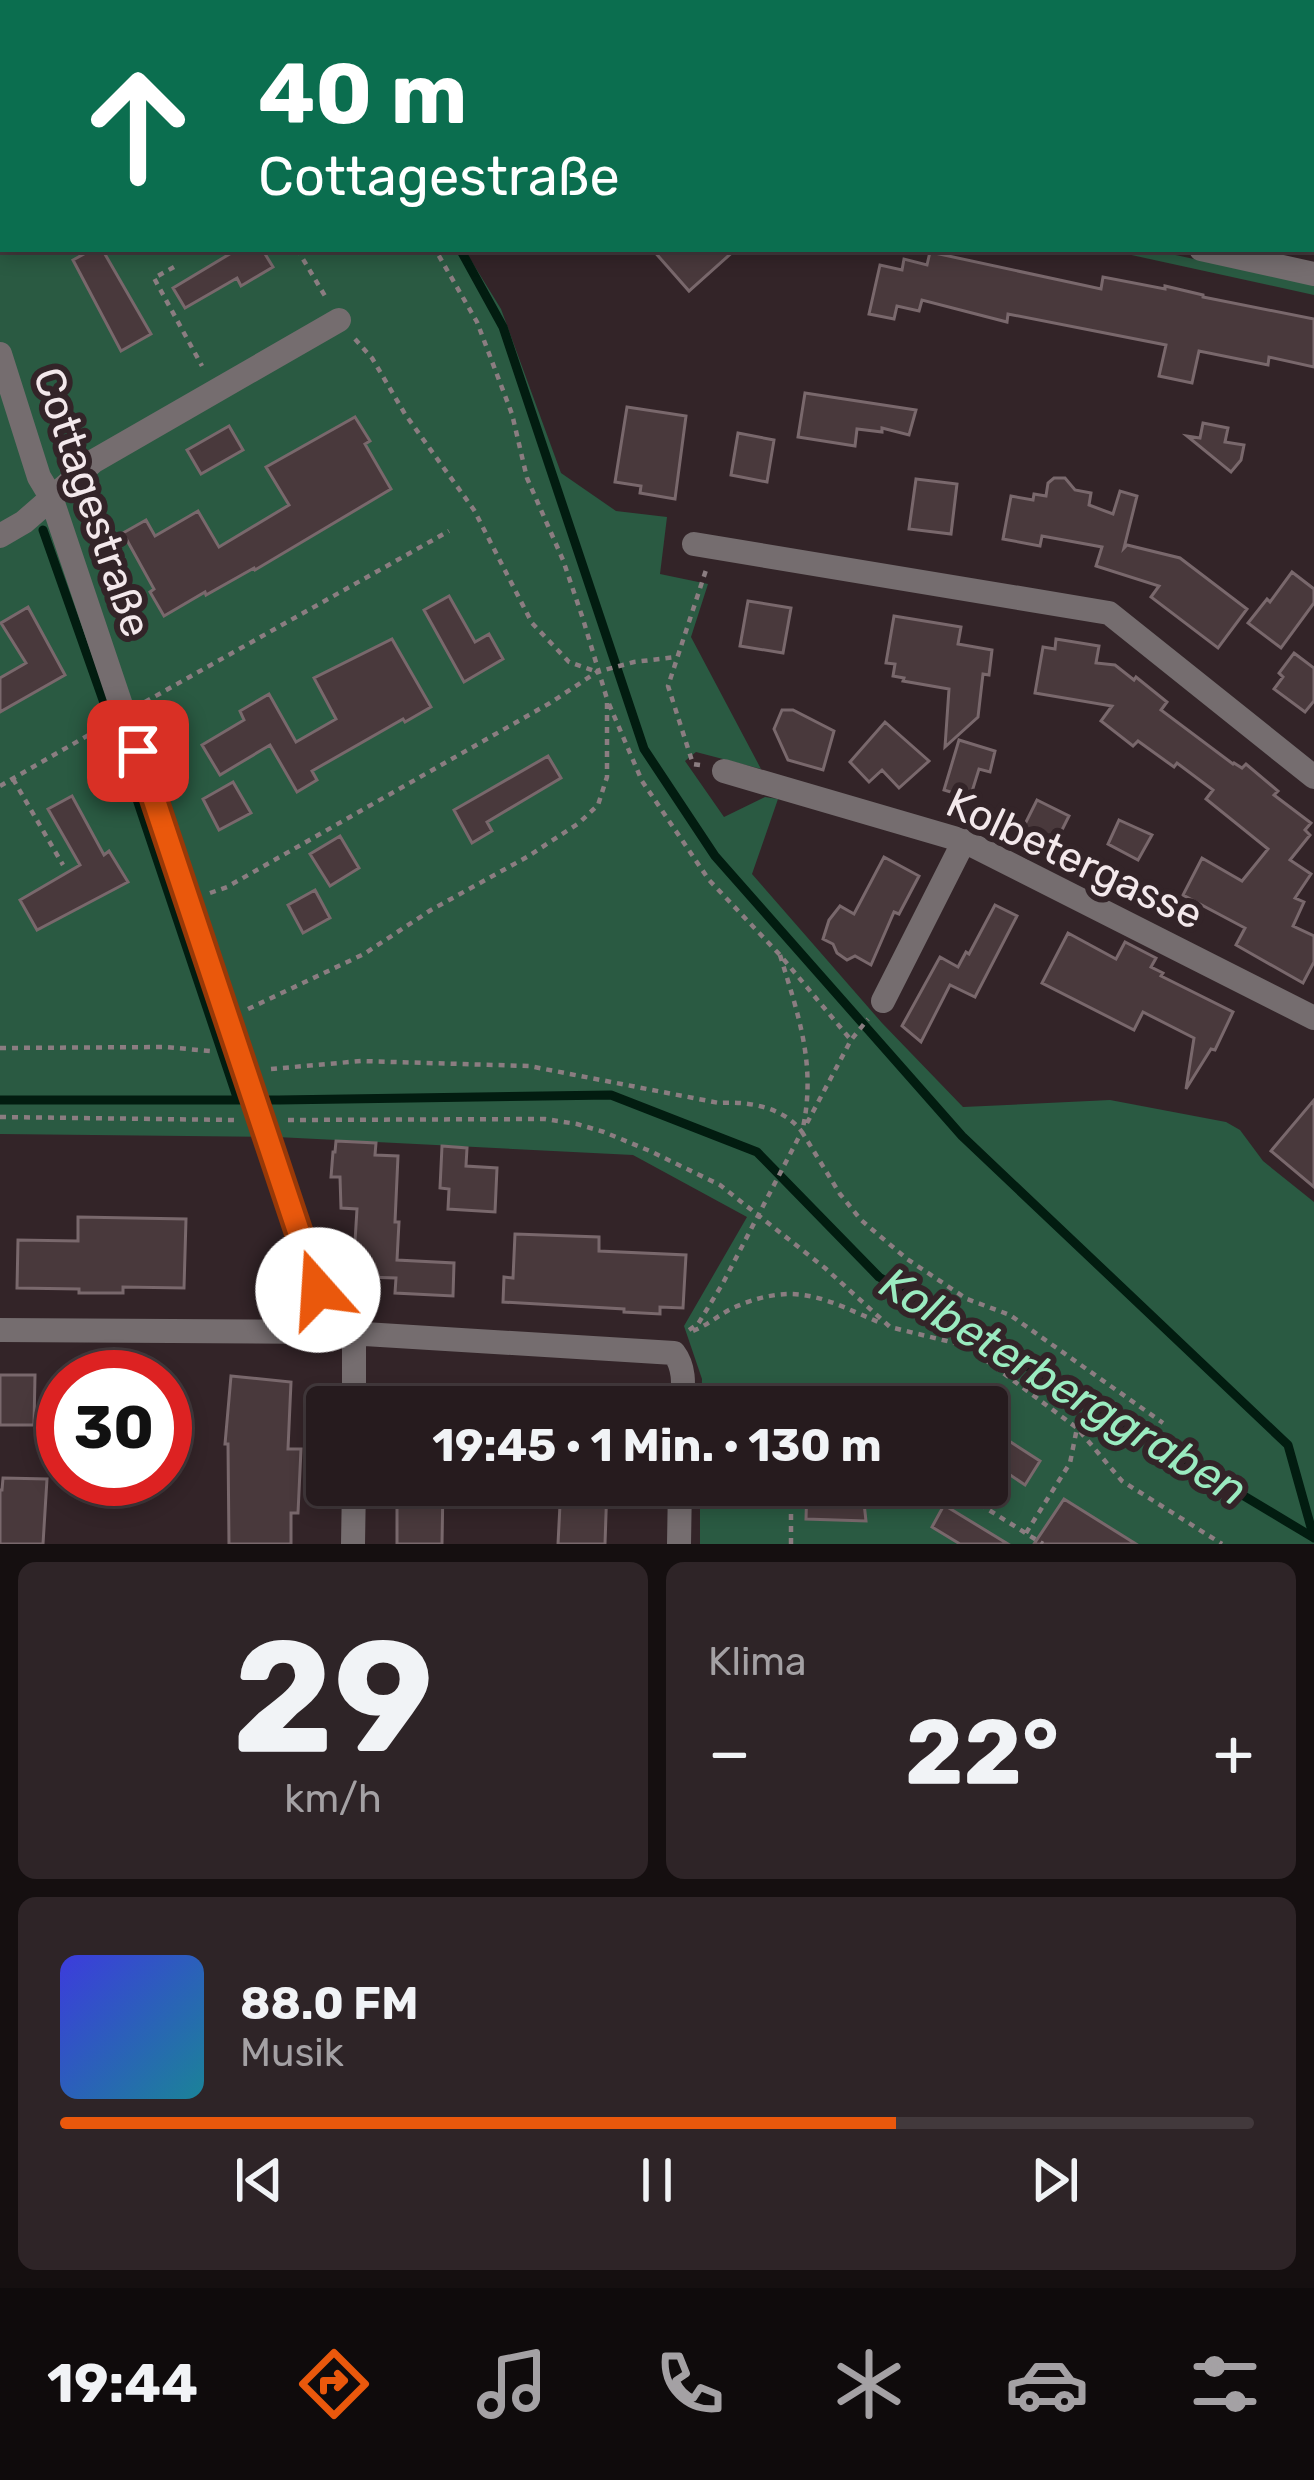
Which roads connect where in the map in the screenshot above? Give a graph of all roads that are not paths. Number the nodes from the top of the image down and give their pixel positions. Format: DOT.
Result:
graph roads {
  1 [pos="1215,252"];
  2 [pos="1314,274"];
  3 [pos="339,320"];
  4 [pos="0,354"];
  5 [pos="51,497"];
  6 [pos="0,536"];
  7 [pos="704,546"];
  8 [pos="724,772"];
  9 [pos="1314,777"];
  10 [pos="964,841"];
  11 [pos="883,1001"];
  12 [pos="1314,1018"];
  13 [pos="0,1330"];
  14 [pos="343,1333"];
  15 [pos="351,1386"];
  16 [pos="684,1386"];
  17 [pos="354,1506"];
  18 [pos="680,1506"];
  19 [pos="353,1544"];
  20 [pos="680,1544"];
  1 -- 2 [label="street"];
  3 -- 5 [label="street"];
  4 -- 5 [label="street, Cottagestraße"];
  5 -- 6 [label="street"];
  5 -- 14 [label="street, Cottagestraße"];
  7 -- 9 [label="street"];
  8 -- 10 [label="street, Kolbetergasse"];
  10 -- 11 [label="street"];
  10 -- 12 [label="street, Kolbetergasse"];
  13 -- 14 [label="street"];
  14 -- 15 [label="street"];
  14 -- 16 [label="street"];
  17 -- 19 [label="street"];
  18 -- 20 [label="street"];
}
